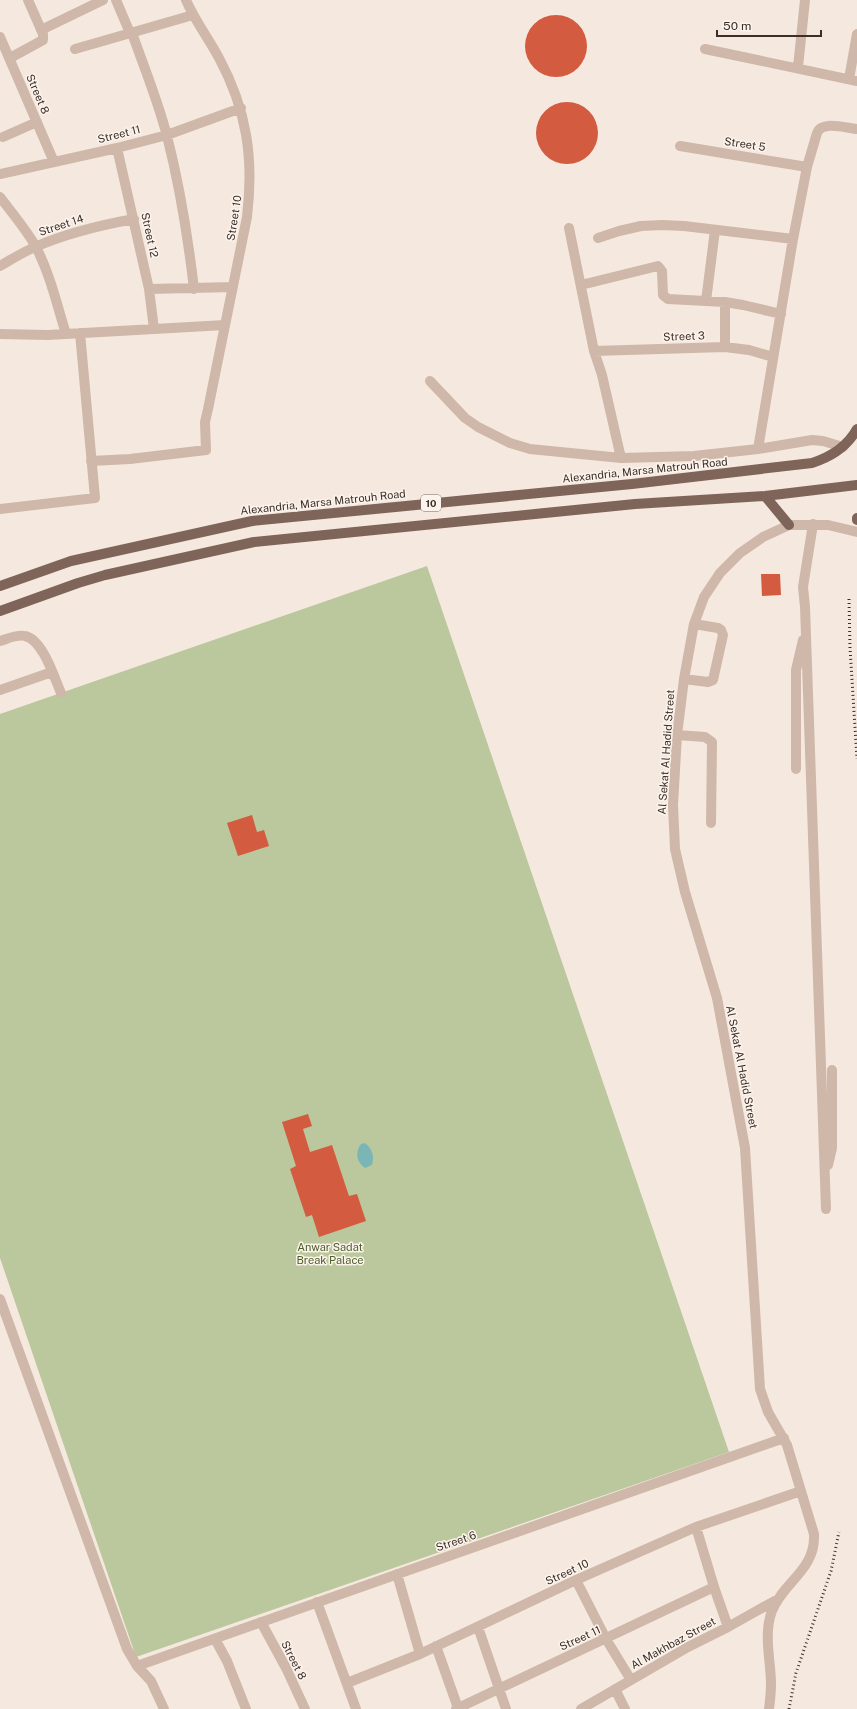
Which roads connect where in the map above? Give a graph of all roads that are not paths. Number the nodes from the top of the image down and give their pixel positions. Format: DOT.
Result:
graph roads {
  1 [pos="28,0"];
  2 [pos="103,0"];
  3 [pos="116,0"];
  4 [pos="186,0"];
  5 [pos="805,0"];
  6 [pos="193,15"];
  7 [pos="41,30"];
  8 [pos="131,33"];
  9 [pos="857,34"];
  10 [pos="0,37"];
  11 [pos="75,49"];
  12 [pos="705,49"];
  13 [pos="10,58"];
  14 [pos="798,67"];
  15 [pos="853,80"];
  16 [pos="241,108"];
  17 [pos="37,122"];
  18 [pos="857,129"];
  19 [pos="166,135"];
  20 [pos="3,137"];
  21 [pos="680,146"];
  22 [pos="117,148"];
  23 [pos="54,162"];
  24 [pos="807,166"];
  25 [pos="0,174"];
  26 [pos="0,198"];
  27 [pos="134,219"];
  28 [pos="569,228"];
  29 [pos="715,230"];
  30 [pos="598,238"];
  31 [pos="793,239"];
  32 [pos="36,247"];
  33 [pos="0,266"];
  34 [pos="581,285"];
  35 [pos="233,287"];
  36 [pos="149,289"];
  37 [pos="194,289"];
  38 [pos="706,301"];
  39 [pos="724,302"];
  40 [pos="781,314"];
  41 [pos="225,325"];
  42 [pos="154,329"];
  43 [pos="80,333"];
  44 [pos="0,334"];
  45 [pos="66,334"];
  46 [pos="725,347"];
  47 [pos="594,351"];
  48 [pos="774,357"];
  49 [pos="430,381"];
  50 [pos="857,429"];
  51 [pos="843,447"];
  52 [pos="758,449"];
  53 [pos="621,458"];
  54 [pos="91,461"];
  55 [pos="857,485"];
  56 [pos="765,496"];
  57 [pos="0,509"];
  58 [pos="813,524"];
  59 [pos="789,525"];
  60 [pos="857,532"];
  61 [pos="0,586"];
  62 [pos="0,611"];
  63 [pos="694,624"];
  64 [pos="806,627"];
  65 [pos="0,642"];
  66 [pos="52,672"];
  67 [pos="684,679"];
  68 [pos="0,690"];
  69 [pos="61,693"];
  70 [pos="677,735"];
  71 [pos="796,769"];
  72 [pos="711,823"];
  73 [pos="832,1070"];
  74 [pos="825,1181"];
  75 [pos="826,1209"];
  76 [pos="0,1299"];
  77 [pos="784,1438"];
  78 [pos="801,1491"];
  79 [pos="696,1527"];
  80 [pos="397,1574"];
  81 [pos="576,1580"];
  82 [pos="714,1587"];
  83 [pos="778,1599"];
  84 [pos="317,1602"];
  85 [pos="261,1622"];
  86 [pos="478,1627"];
  87 [pos="728,1627"];
  88 [pos="215,1639"];
  89 [pos="606,1639"];
  90 [pos="436,1646"];
  91 [pos="420,1654"];
  92 [pos="137,1666"];
  93 [pos="631,1680"];
  94 [pos="347,1683"];
  95 [pos="615,1689"];
  96 [pos="499,1690"];
  97 [pos="164,1709"];
  98 [pos="246,1709"];
  99 [pos="305,1709"];
  100 [pos="356,1709"];
  101 [pos="457,1709"];
  102 [pos="506,1709"];
  103 [pos="581,1709"];
  104 [pos="625,1709"];
  105 [pos="769,1709"];
  1 -- 7 [label="street"];
  2 -- 7 [label="street"];
  3 -- 8 [label="street"];
  4 -- 6 [label="street, Street 10"];
  5 -- 14 [label="street"];
  6 -- 8 [label="street"];
  6 -- 16 [label="street, Street 10"];
  7 -- 13 [label="street"];
  8 -- 11 [label="street"];
  8 -- 19 [label="street"];
  9 -- 15 [label="street"];
  10 -- 13 [label="street, Street 8"];
  12 -- 14 [label="street"];
  13 -- 17 [label="street, Street 8"];
  14 -- 15 [label="street"];
  16 -- 19 [label="street, Street 11"];
  16 -- 35 [label="street, Street 10"];
  17 -- 20 [label="street"];
  17 -- 23 [label="street, Street 8"];
  18 -- 24 [label="street"];
  19 -- 22 [label="street, Street 11"];
  19 -- 37 [label="street"];
  21 -- 24 [label="street, Street 5"];
  22 -- 23 [label="street, Street 11"];
  22 -- 27 [label="street, Street 12"];
  23 -- 25 [label="street, Street 11"];
  24 -- 31 [label="street"];
  26 -- 32 [label="street"];
  27 -- 32 [label="street, Street 14"];
  27 -- 36 [label="street, Street 12"];
  28 -- 34 [label="street"];
  29 -- 30 [label="street"];
  29 -- 31 [label="street"];
  29 -- 38 [label="street"];
  31 -- 40 [label="street"];
  32 -- 33 [label="street, Street 14"];
  32 -- 45 [label="street"];
  34 -- 38 [label="street"];
  34 -- 47 [label="street"];
  35 -- 37 [label="street"];
  35 -- 41 [label="street, Street 10"];
  36 -- 37 [label="street"];
  36 -- 42 [label="street, Street 12"];
  38 -- 39 [label="street"];
  39 -- 40 [label="street"];
  39 -- 46 [label="street"];
  40 -- 48 [label="street"];
  41 -- 42 [label="street"];
  41 -- 54 [label="street, Street 10"];
  42 -- 43 [label="street"];
  43 -- 45 [label="street"];
  43 -- 54 [label="street"];
  44 -- 45 [label="street"];
  46 -- 47 [label="street, Street 3"];
  46 -- 48 [label="street, Street 3"];
  47 -- 53 [label="street"];
  48 -- 52 [label="street"];
  49 -- 53 [label="street"];
  50 -- 51 [label="main road, Alexandria, Marsa Matrouh Road / 10"];
  51 -- 52 [label="street"];
  51 -- 61 [label="main road, Alexandria, Marsa Matrouh Road / 10"];
  52 -- 53 [label="street"];
  54 -- 57 [label="street"];
  55 -- 56 [label="main road, 10"];
  56 -- 59 [label="main road"];
  56 -- 62 [label="main road, 10"];
  58 -- 59 [label="street, Al Sekat Al Hadid Street"];
  58 -- 60 [label="street, Al Sekat Al Hadid Street"];
  58 -- 64 [label="street"];
  59 -- 63 [label="street, Al Sekat Al Hadid Street"];
  63 -- 67 [label="street, Al Sekat Al Hadid Street"];
  63 -- 67 [label="street"];
  64 -- 71 [label="street"];
  64 -- 74 [label="street"];
  65 -- 66 [label="street"];
  66 -- 68 [label="street"];
  66 -- 69 [label="street"];
  67 -- 70 [label="street, Al Sekat Al Hadid Street"];
  70 -- 72 [label="street"];
  70 -- 77 [label="street, Al Sekat Al Hadid Street"];
  73 -- 74 [label="street"];
  74 -- 75 [label="street"];
  76 -- 92 [label="street"];
  77 -- 78 [label="street, Al Sekat Al Hadid Street"];
  77 -- 80 [label="street, Street 6"];
  78 -- 79 [label="street, Street 10"];
  78 -- 83 [label="street, Al Sekat Al Hadid Street"];
  79 -- 81 [label="street, Street 10"];
  79 -- 82 [label="street"];
  80 -- 84 [label="street, Street 6"];
  80 -- 91 [label="street"];
  81 -- 86 [label="street, Street 10"];
  81 -- 89 [label="street"];
  82 -- 87 [label="street"];
  82 -- 89 [label="street, Street 11"];
  83 -- 87 [label="street, Al Makhbaz Street"];
  83 -- 105 [label="street, Al Sekat Al Hadid Street"];
  84 -- 85 [label="street, Street 6"];
  84 -- 94 [label="street"];
  85 -- 88 [label="street, Street 6"];
  85 -- 99 [label="street, Street 8"];
  86 -- 90 [label="street, Street 10"];
  86 -- 96 [label="street"];
  87 -- 93 [label="street, Al Makhbaz Street"];
  88 -- 92 [label="street, Street 6"];
  88 -- 98 [label="street"];
  89 -- 93 [label="street"];
  89 -- 96 [label="street, Street 11"];
  90 -- 91 [label="street, Street 10"];
  90 -- 101 [label="street"];
  91 -- 94 [label="street, Street 10"];
  92 -- 97 [label="street"];
  93 -- 95 [label="street, Al Makhbaz Street"];
  94 -- 100 [label="street"];
  95 -- 103 [label="street, Al Makhbaz Street"];
  95 -- 104 [label="street"];
  96 -- 101 [label="street, Street 11"];
  96 -- 102 [label="street"];
}
